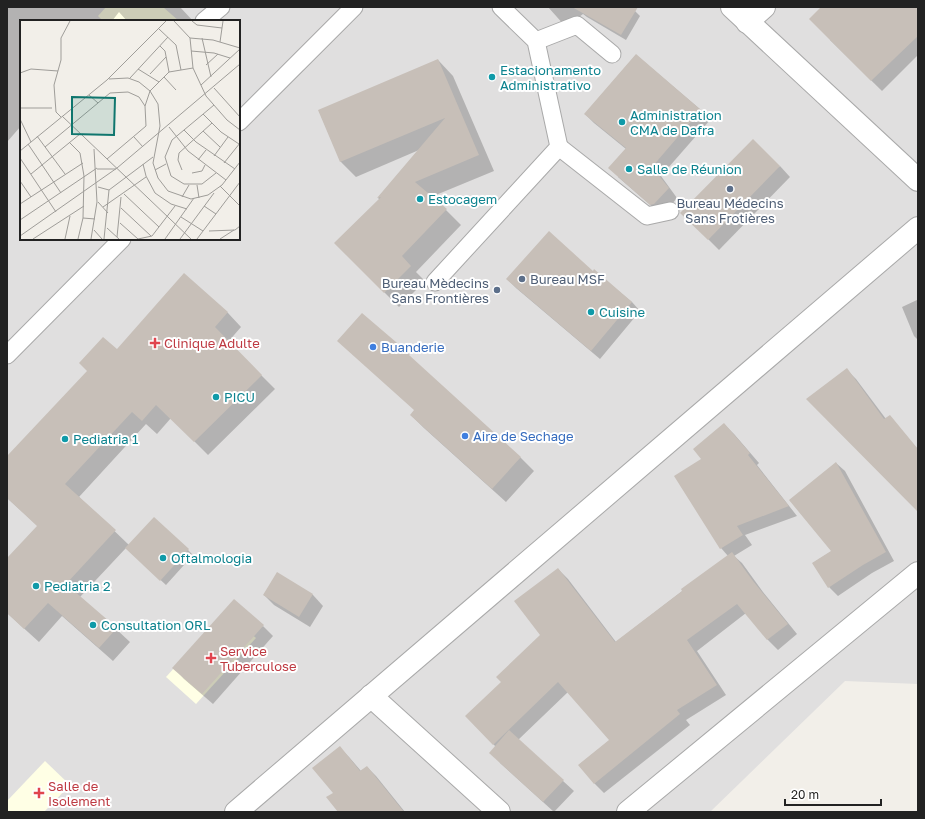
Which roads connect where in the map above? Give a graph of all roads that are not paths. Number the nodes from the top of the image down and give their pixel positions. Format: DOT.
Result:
graph roads {
  1 [pos="221,7"];
  2 [pos="354,7"];
  3 [pos="501,7"];
  4 [pos="764,7"];
  5 [pos="739,14"];
  6 [pos="205,20"];
  7 [pos="536,41"];
  8 [pos="612,54"];
  9 [pos="240,121"];
  10 [pos="559,147"];
  11 [pos="918,180"];
  12 [pos="670,211"];
  13 [pos="918,228"];
  14 [pos="121,240"];
  15 [pos="435,282"];
  16 [pos="7,354"];
  17 [pos="918,573"];
  18 [pos="371,696"];
  19 [pos="236,812"];
  20 [pos="499,812"];
  21 [pos="628,812"];
  1 -- 6 [label="lane"];
  2 -- 9 [label="lane"];
  3 -- 7 [label="lane"];
  4 -- 5 [label="street"];
  5 -- 11 [label="street"];
  7 -- 8 [label="lane"];
  7 -- 10 [label="lane"];
  10 -- 12 [label="lane"];
  10 -- 15 [label="lane"];
  13 -- 18 [label="street"];
  14 -- 16 [label="lane"];
  17 -- 21 [label="street"];
  18 -- 19 [label="street"];
  18 -- 20 [label="street"];
}
